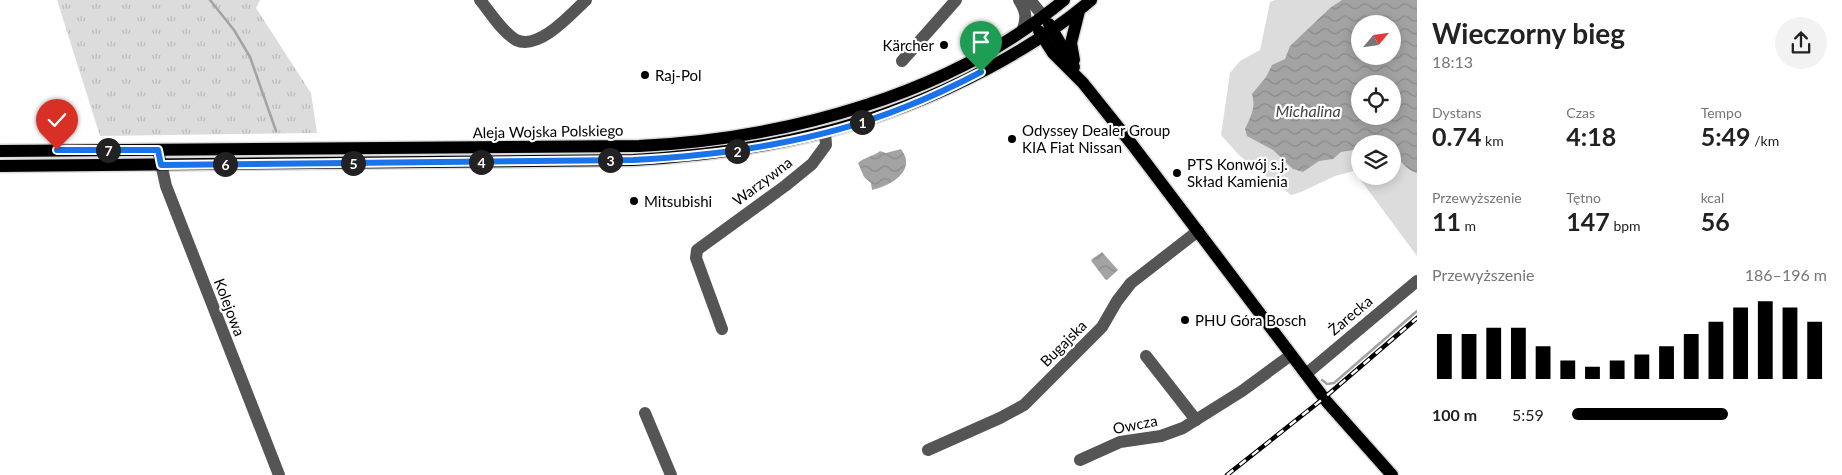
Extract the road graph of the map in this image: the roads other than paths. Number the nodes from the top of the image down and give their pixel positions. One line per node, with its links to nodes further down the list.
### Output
1 (480, 0): 2 (street)
2 (586, 0)
3 (956, 0): 11 (street)
4 (1019, 0): 9 (street)
5 (1030, 0): 9 (street)
6 (1064, 0): 9 (main road, Aleja Wojska Polskiego)
7 (1091, 0): 8 (main road, Aleja Wojska Polskiego)
8 (1079, 11): 10 (main road, Aleja Wojska Polskiego); 12 (main road)
9 (1033, 23): 10 (main road); 14 (main road, Aleja Wojska Polskiego)
10 (1048, 34): 12 (main road); 13 (main road, Aleja Wojska Polskiego)
11 (902, 61)
12 (1083, 83): 18 (main road)
13 (826, 132): 16 (main road, Aleja Wojska Polskiego); 20 (street, Warzywna)
14 (158, 150): 15 (main road, Aleja Wojska Polskiego); 16 (street, Kolejowa)
15 (0, 151)
16 (161, 165): 17 (main road, Aleja Wojska Polskiego); 28 (street, Kolejowa)
17 (0, 166)
18 (1198, 231): 21 (main road); 26 (street, Bugajska)
19 (1417, 281): 23 (street, Żarecka)
20 (722, 329)
21 (1292, 355): 23 (main road); 25 (street, Owcza)
22 (1146, 356): 25 (street)
23 (1306, 374): 30 (main road)
24 (645, 413): 29 (street)
25 (1196, 420): 27 (street, Owcza)
26 (928, 450)
27 (1080, 460)
28 (279, 475)
29 (671, 475)
30 (1392, 475)

